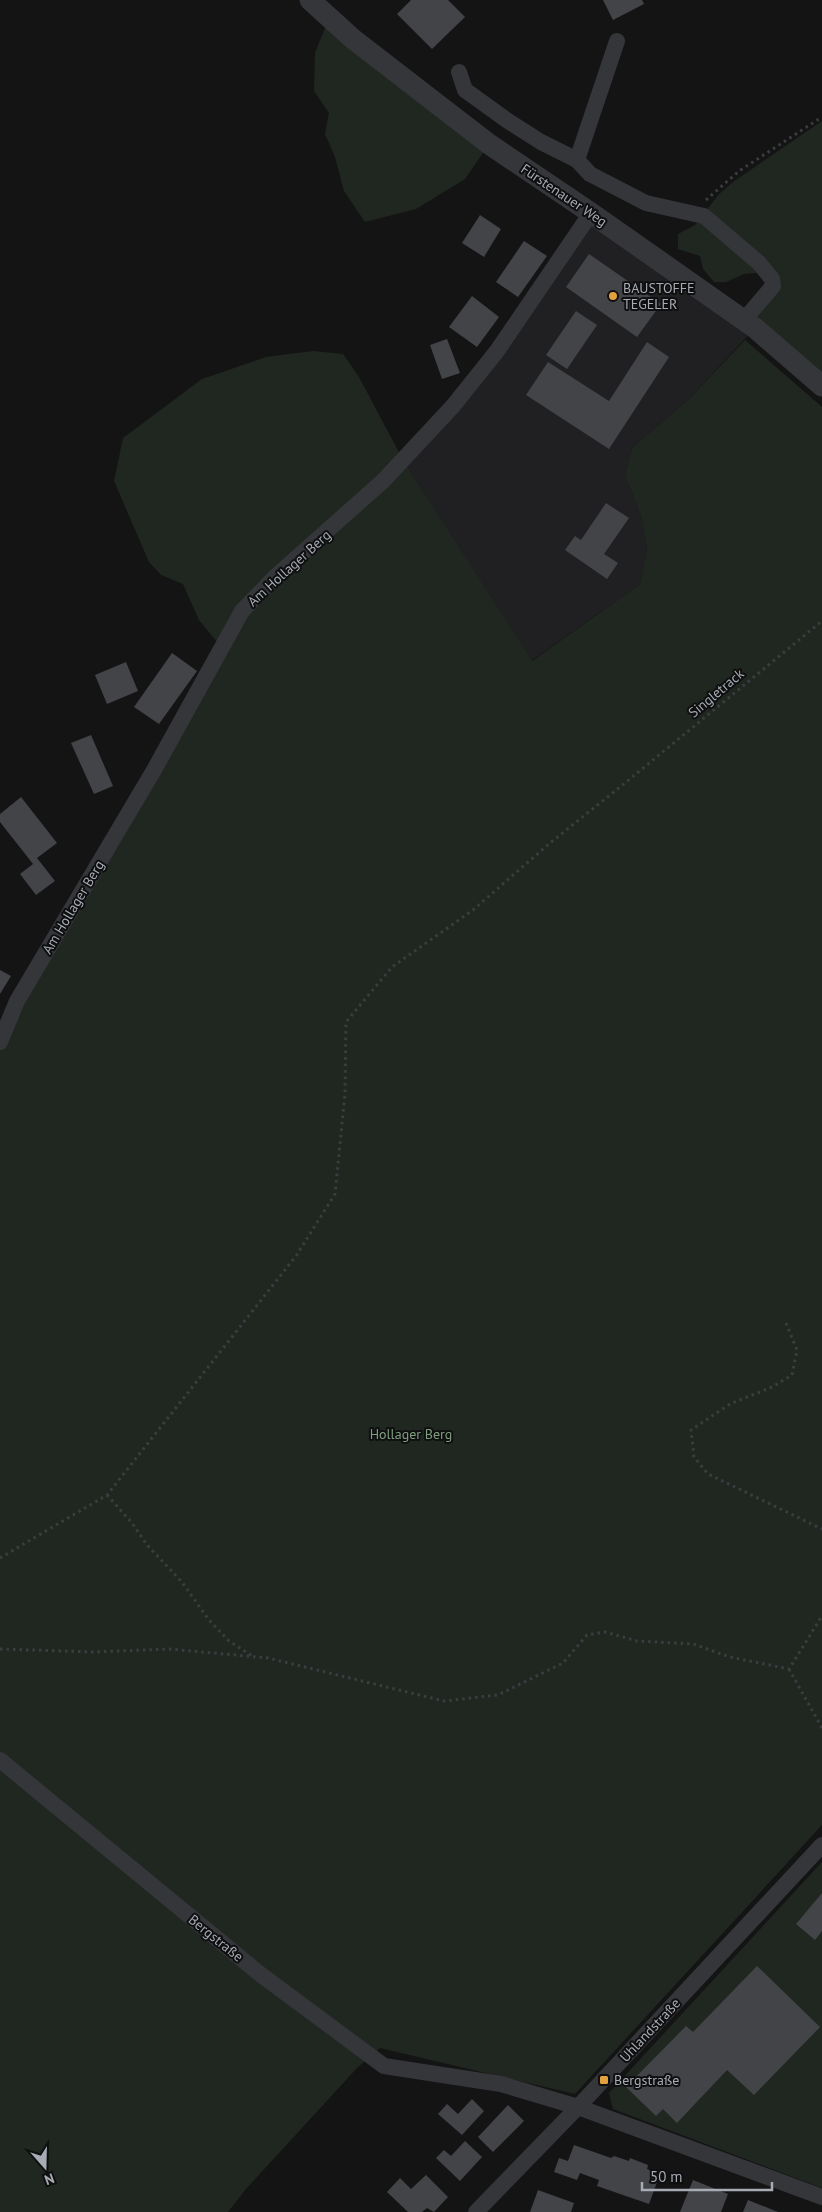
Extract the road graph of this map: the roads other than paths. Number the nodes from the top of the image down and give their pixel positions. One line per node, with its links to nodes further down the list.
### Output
1 (310, 0): 5 (street, Fürstenauer Weg)
2 (617, 41): 4 (street)
3 (459, 72): 4 (street)
4 (578, 160): 6 (street)
5 (591, 213): 6 (street, Fürstenauer Weg); 8 (street, Am Hollager Berg)
6 (744, 320): 7 (street, Fürstenauer Weg)
7 (822, 386)
8 (0, 1042)
9 (0, 1760): 11 (street, Bergstraße)
10 (822, 1845): 11 (street, Uhlandstraße)
11 (578, 2107): 12 (street, Bergstraße); 13 (street, Uhlandstraße)
12 (822, 2197)
13 (476, 2212)

